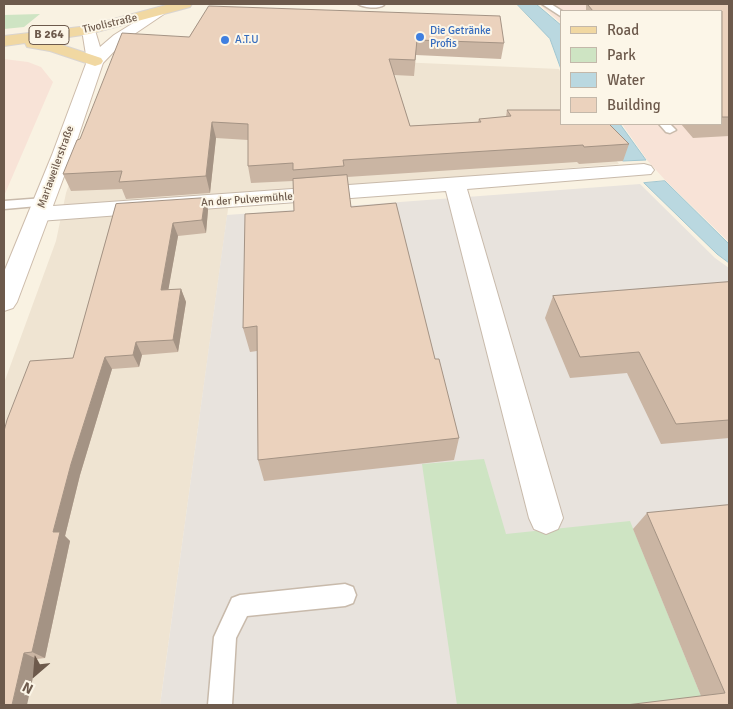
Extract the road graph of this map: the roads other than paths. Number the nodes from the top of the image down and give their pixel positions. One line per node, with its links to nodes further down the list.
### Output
1 (185, 4): 5 (main road, Tivolistraße / B 264)
2 (362, 4): 4 (lane)
3 (546, 4): 6 (lane)
4 (380, 5)
5 (159, 11): 7 (main road, Tivolistraße / B 264); 9 (street)
6 (560, 13)
7 (89, 30): 8 (main road, Tivolistraße / B 264); 9 (street)
8 (6, 41): 9 (main road)
9 (95, 61): 13 (street, Mariaweilerstraße)
10 (644, 170): 11 (street, An der Pulvermühle)
11 (455, 185): 13 (street, An der Pulvermühle); 15 (street)
12 (4, 205): 13 (lane)
13 (41, 208): 14 (street, Mariaweilerstraße)
14 (4, 302)
15 (546, 518)
16 (345, 595): 17 (lane)
17 (220, 705)

